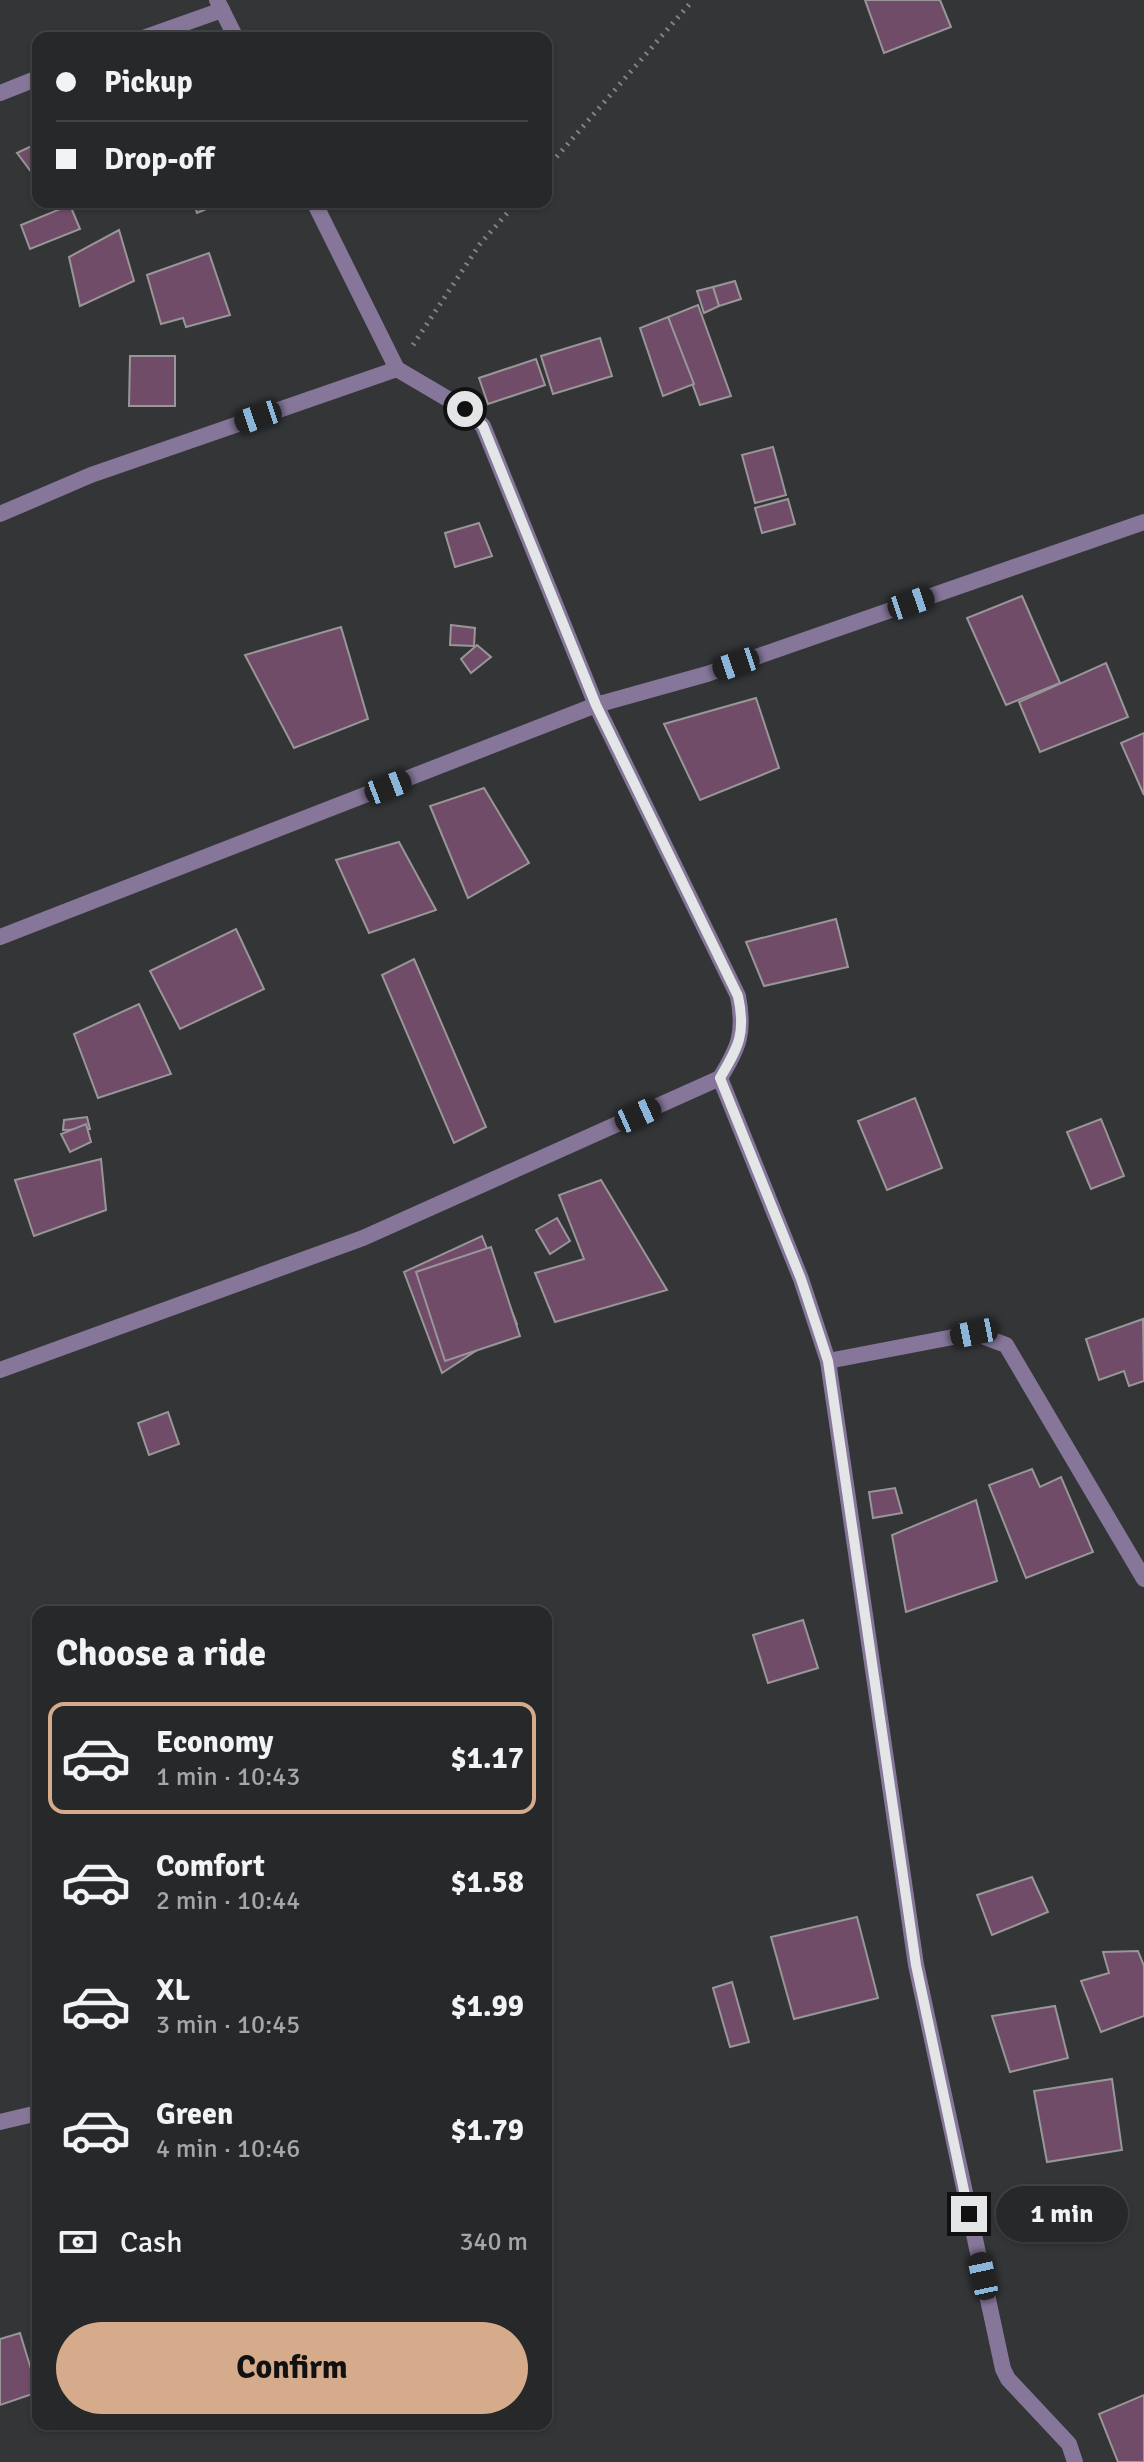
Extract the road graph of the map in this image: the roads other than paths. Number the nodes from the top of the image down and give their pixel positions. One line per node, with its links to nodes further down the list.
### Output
1 (220, 5): 2 (street); 3 (street)
2 (157, 32)
3 (233, 32)
4 (32, 80): 5 (street)
5 (0, 93)
6 (317, 208): 7 (street)
7 (397, 369): 8 (street); 10 (street)
8 (0, 514)
9 (1144, 522): 10 (street)
10 (596, 705): 11 (street); 12 (street)
11 (0, 937)
12 (720, 1078): 13 (street); 14 (street)
13 (828, 1361): 15 (street); 18 (street)
14 (0, 1370)
15 (1144, 1579)
16 (32, 2114): 17 (street)
17 (0, 2122)
18 (1075, 2462)

